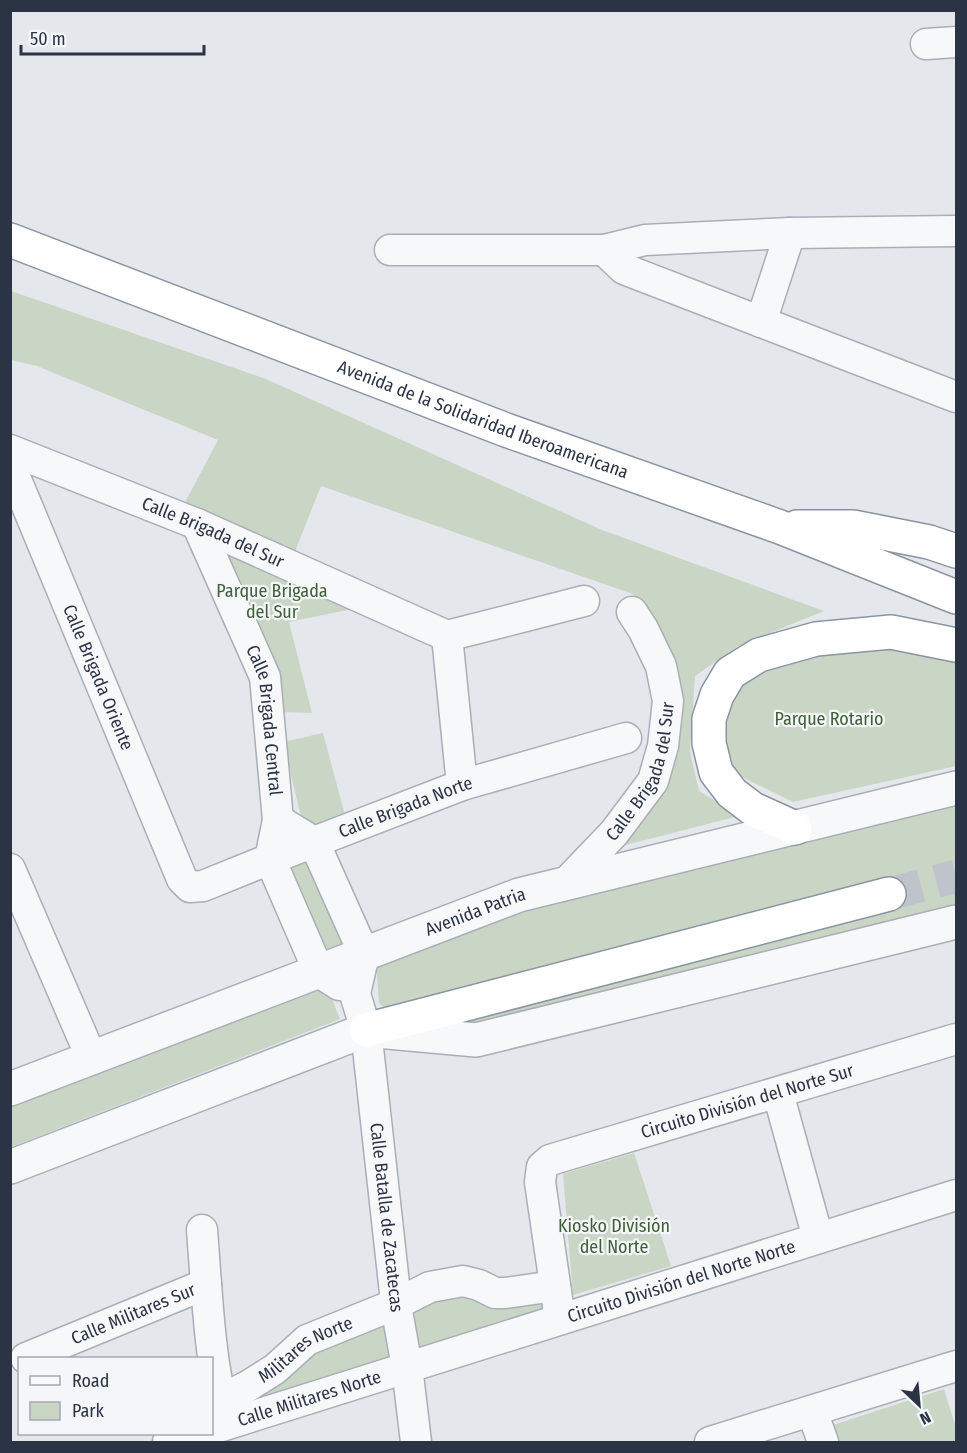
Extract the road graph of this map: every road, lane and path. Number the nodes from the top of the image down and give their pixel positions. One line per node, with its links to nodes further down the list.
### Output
1 (957, 42): 2 (street)
2 (926, 44)
3 (957, 231): 4 (street)
4 (790, 233): 7 (street); 8 (street)
5 (10, 240): 13 (highway, Avenida de la Solidaridad Iberoamericana)
6 (390, 250): 7 (street)
7 (604, 250): 8 (street)
8 (761, 322): 9 (street)
9 (957, 397)
10 (10, 450): 12 (street, Calle Brigada del Sur)
11 (10, 465): 29 (street, Calle Brigada Oriente)
12 (197, 524): 18 (street, Calle Brigada del Sur); 23 (street, Calle Brigada Central)
13 (780, 527): 14 (highway); 15 (highway, Avenida de la Solidaridad Iberoamericana)
14 (957, 551)
15 (957, 597)
16 (584, 601): 18 (street)
17 (632, 612): 28 (street, Calle Brigada del Sur)
18 (447, 636): 21 (street)
19 (957, 645): 24 (highway)
20 (626, 738): 21 (street, Calle Brigada Norte)
21 (462, 785): 25 (street, Calle Brigada Norte)
22 (957, 788): 24 (street, Avenida Patria)
23 (278, 820): 25 (street, Calle Brigada Central); 26 (street, Calle Brigada Central)
24 (795, 828): 28 (street, Avenida Patria)
25 (314, 842): 26 (street, Calle Brigada Norte); 32 (street)
26 (270, 858): 29 (street, Calle Brigada Norte); 33 (street)
27 (10, 869): 37 (street)
28 (565, 884): 32 (street, Avenida Patria)
29 (190, 887)
30 (889, 894): 35 (highway)
31 (957, 922): 35 (street)
32 (364, 954): 33 (street, Avenida Patria); 34 (street, Calle Batalla de Zacatecas)
33 (319, 972): 34 (street); 37 (street, Avenida Patria)
34 (355, 994): 35 (street, Calle Batalla de Zacatecas)
35 (366, 1030): 40 (street); 46 (street, Calle Batalla de Zacatecas)
36 (957, 1039): 39 (street, Circuito División del Norte Sur)
37 (92, 1059): 38 (street, Avenida Patria)
38 (10, 1089)
39 (778, 1093): 43 (street); 45 (street, Circuito División del Norte Sur)
40 (10, 1167)
41 (957, 1195): 43 (street, Circuito División del Norte Norte)
42 (202, 1230): 44 (street)
43 (818, 1238): 47 (street, Circuito División del Norte Norte)
44 (206, 1284): 48 (street, Calle Militares Sur); 52 (street)
45 (555, 1286): 46 (street, Militares Norte); 47 (street)
46 (396, 1304): 50 (street, Calle Batalla de Zacatecas); 52 (street, Militares Norte)
47 (560, 1319): 50 (street, Circuito División del Norte Norte)
48 (31, 1357)
49 (957, 1366): 51 (street)
50 (407, 1367): 52 (street, Calle Militares Norte); 55 (street, Calle Batalla de Zacatecas)
51 (812, 1411): 56 (street); 57 (street)
52 (219, 1418)
53 (194, 1435): 54 (street)
54 (168, 1443)
55 (416, 1443)
56 (710, 1443)
57 (823, 1443)

